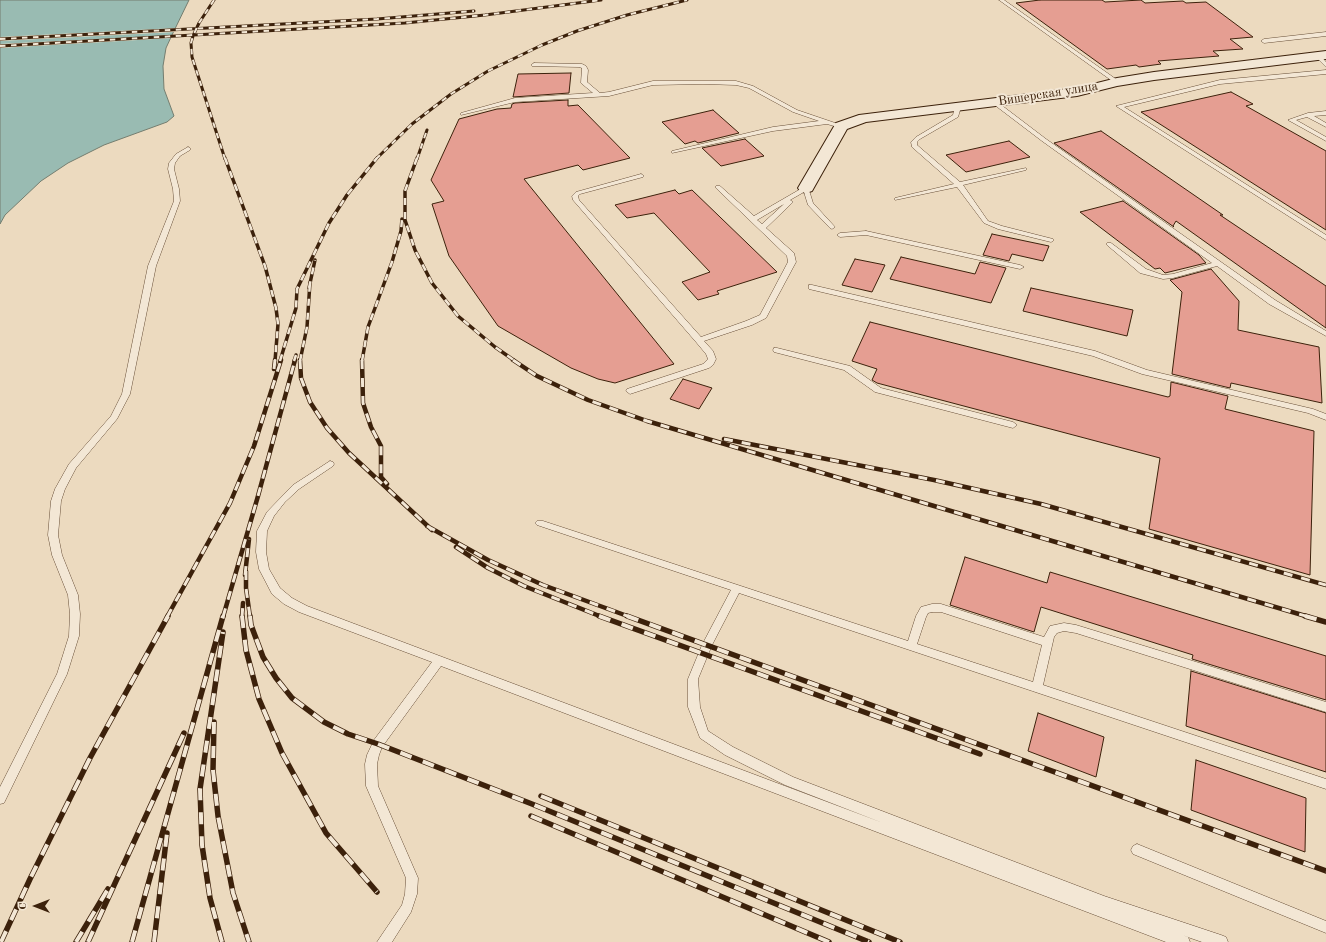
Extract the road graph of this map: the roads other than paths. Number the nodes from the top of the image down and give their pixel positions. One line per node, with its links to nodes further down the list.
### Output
1 (1001, 0): 7 (lane)
2 (1326, 34): 3 (lane)
3 (1264, 41)
4 (1323, 59): 7 (street, Вишерская улица)
5 (534, 65): 8 (lane)
6 (1326, 72): 30 (lane)
7 (1117, 82): 9 (street, Вишерская улица)
8 (599, 95): 12 (lane); 14 (lane)
9 (994, 102): 10 (street, Вишерская улица); 33 (lane)
10 (958, 107): 16 (street, Вишерская улица); 22 (lane)
11 (1326, 113): 13 (lane)
12 (463, 114)
13 (1308, 115): 15 (lane); 17 (lane)
14 (827, 122): 16 (lane); 19 (lane)
15 (1326, 125)
16 (841, 126): 24 (street)
17 (1326, 139)
18 (188, 149): 51 (lane)
19 (674, 152)
20 (1024, 169): 22 (lane)
21 (641, 176): 37 (lane)
22 (959, 184): 25 (lane); 31 (lane)
23 (718, 187): 26 (lane)
24 (806, 188): 26 (lane); 27 (lane); 28 (lane)
25 (897, 199)
26 (754, 220): 28 (lane)
27 (832, 227)
28 (762, 228): 37 (lane)
29 (840, 235): 34 (lane)
30 (1326, 238)
31 (1051, 240)
32 (1109, 244): 33 (lane)
33 (1219, 264): 36 (lane)
34 (1020, 267)
35 (812, 287): 40 (lane)
36 (1326, 334)
37 (699, 340): 39 (lane)
38 (777, 350): 41 (lane)
39 (630, 391)
40 (1326, 416)
41 (1013, 425)
42 (330, 464): 47 (lane)
43 (540, 523): 44 (lane)
44 (737, 588): 46 (lane); 56 (lane)
45 (1047, 642): 46 (lane); 48 (lane); 49 (lane)
46 (912, 646): 48 (lane)
47 (439, 661): 54 (lane); 55 (lane)
48 (1037, 688): 50 (lane)
49 (1326, 707)
50 (1326, 784)
51 (0, 799)
52 (1137, 850): 53 (lane)
53 (1326, 927)
54 (384, 942)
55 (1184, 942)
56 (1221, 942)

